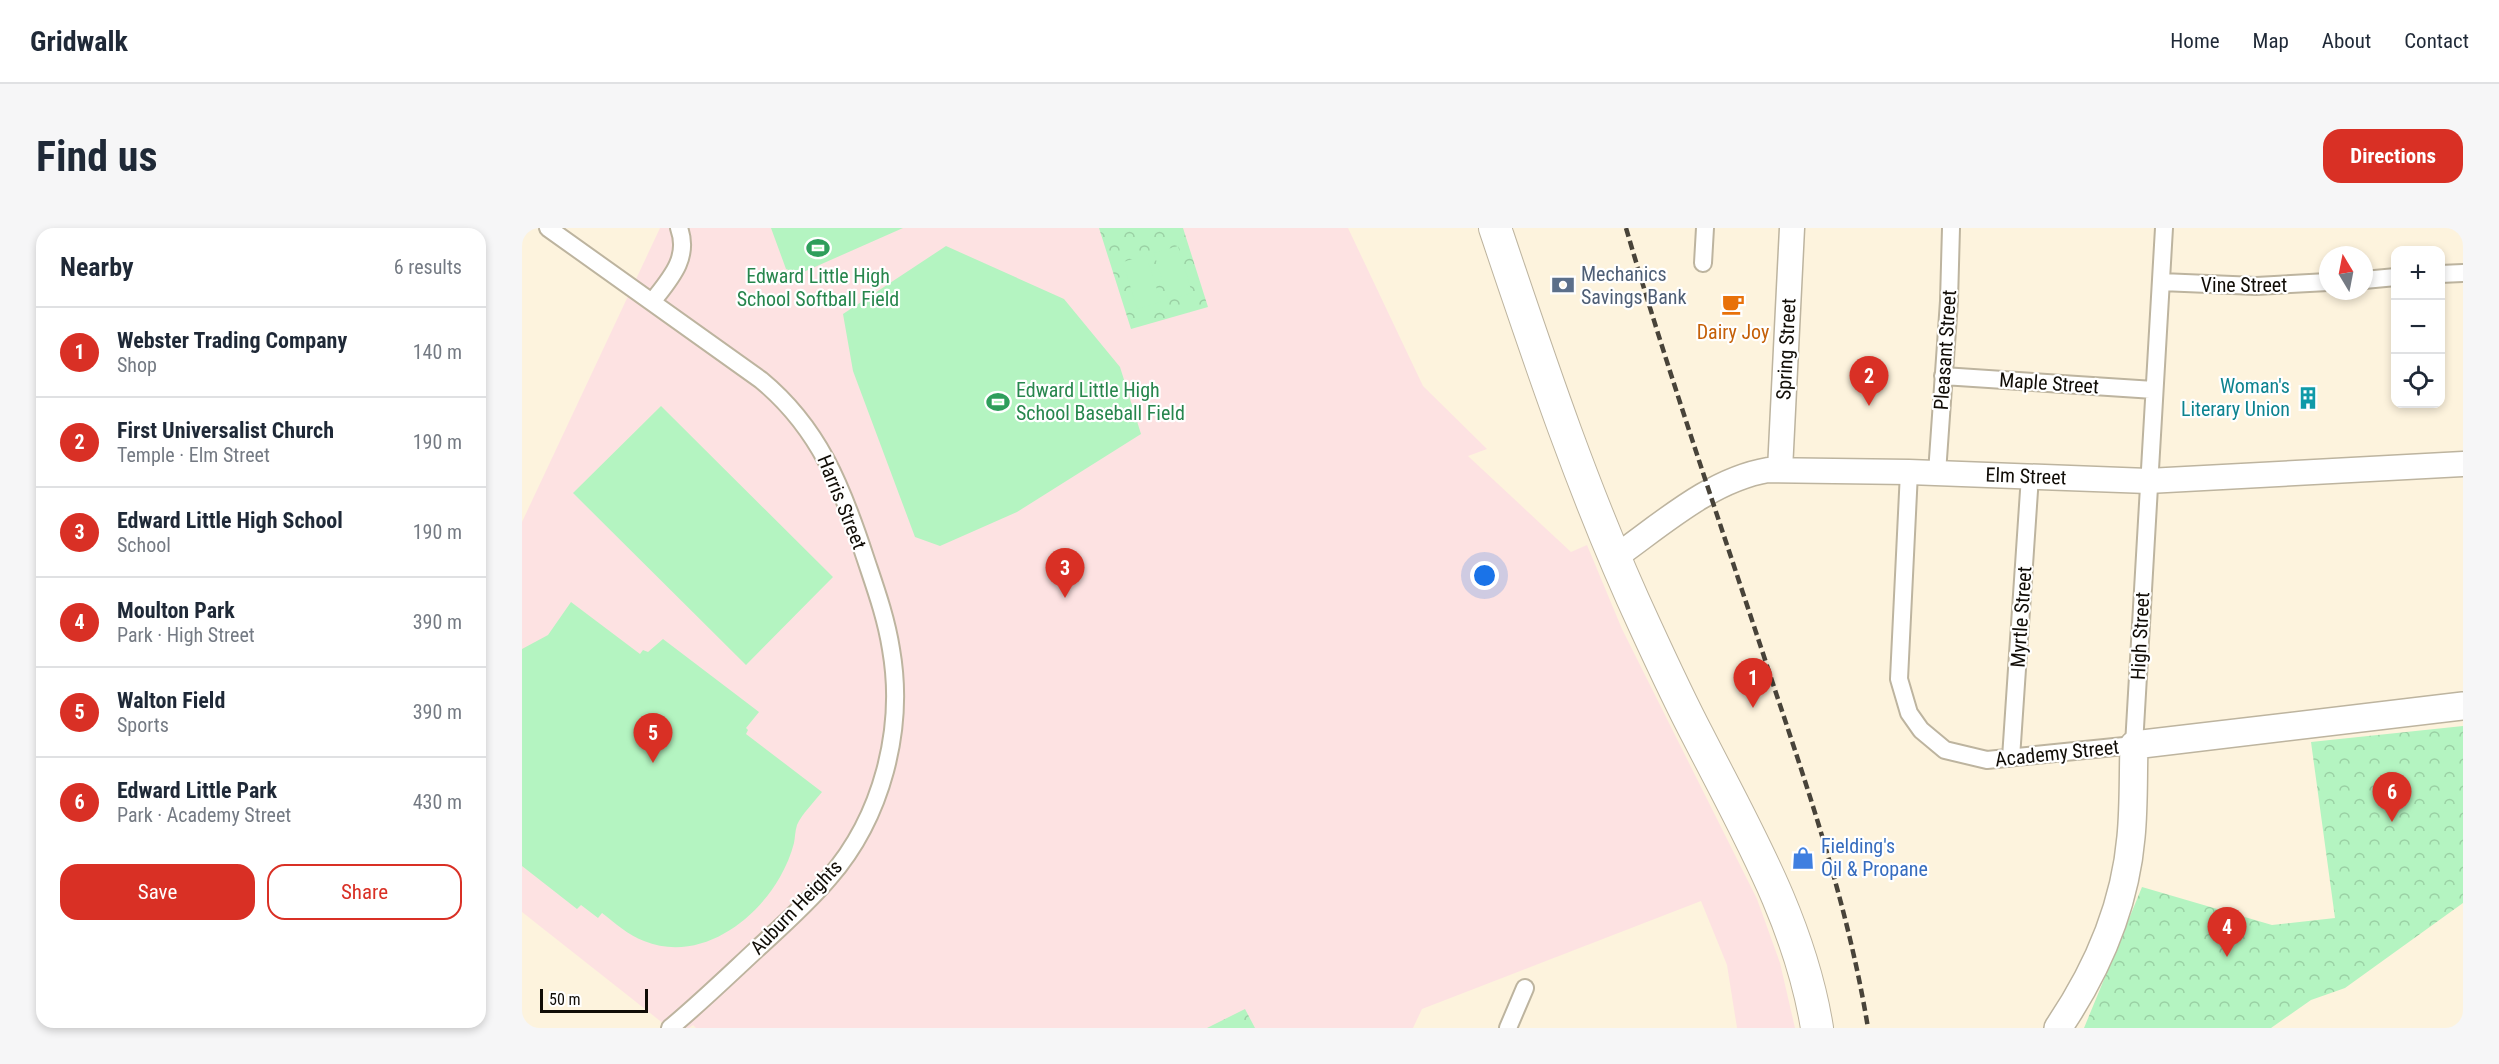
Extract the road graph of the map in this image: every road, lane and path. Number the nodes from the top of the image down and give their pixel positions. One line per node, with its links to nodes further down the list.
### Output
1 (548, 228): 15 (street, Harris Street)
2 (679, 228): 15 (street)
3 (1495, 228): 24 (highway)
4 (1705, 228): 8 (street)
5 (1792, 228): 19 (main road, Spring Street)
6 (1951, 228): 16 (street, Pleasant Street)
7 (2164, 228): 13 (street, High Street)
8 (1703, 263)
9 (2463, 273): 10 (street)
10 (2445, 274)
11 (2391, 277): 12 (street)
12 (2373, 279)
13 (2161, 282): 14 (street, Vine Street); 17 (street, High Street)
14 (2319, 282)
15 (652, 302): 28 (street, Harris Street)
16 (1943, 376): 17 (street, Maple Street); 21 (street, Pleasant Street)
17 (2154, 390): 23 (street, High Street)
18 (2463, 464): 23 (main road, Elm Street)
19 (1780, 470): 20 (main road, Elm Street); 24 (main road, Elm Street)
20 (1909, 472): 21 (main road, Elm Street); 27 (street, Academy Street)
21 (1937, 473): 22 (main road, Elm Street)
22 (2030, 476): 23 (main road, Elm Street); 27 (street, Myrtle Street)
23 (2148, 481): 26 (street, High Street)
24 (1614, 558): 32 (highway)
25 (2463, 706): 26 (main road, Academy Street)
26 (2134, 745): 27 (street, Academy Street); 33 (main road, High Street)
27 (2011, 758)
28 (888, 760): 30 (street, Auburn Heights)
29 (1525, 988): 31 (street)
30 (670, 1028)
31 (1508, 1028)
32 (1817, 1028)
33 (2058, 1028)

